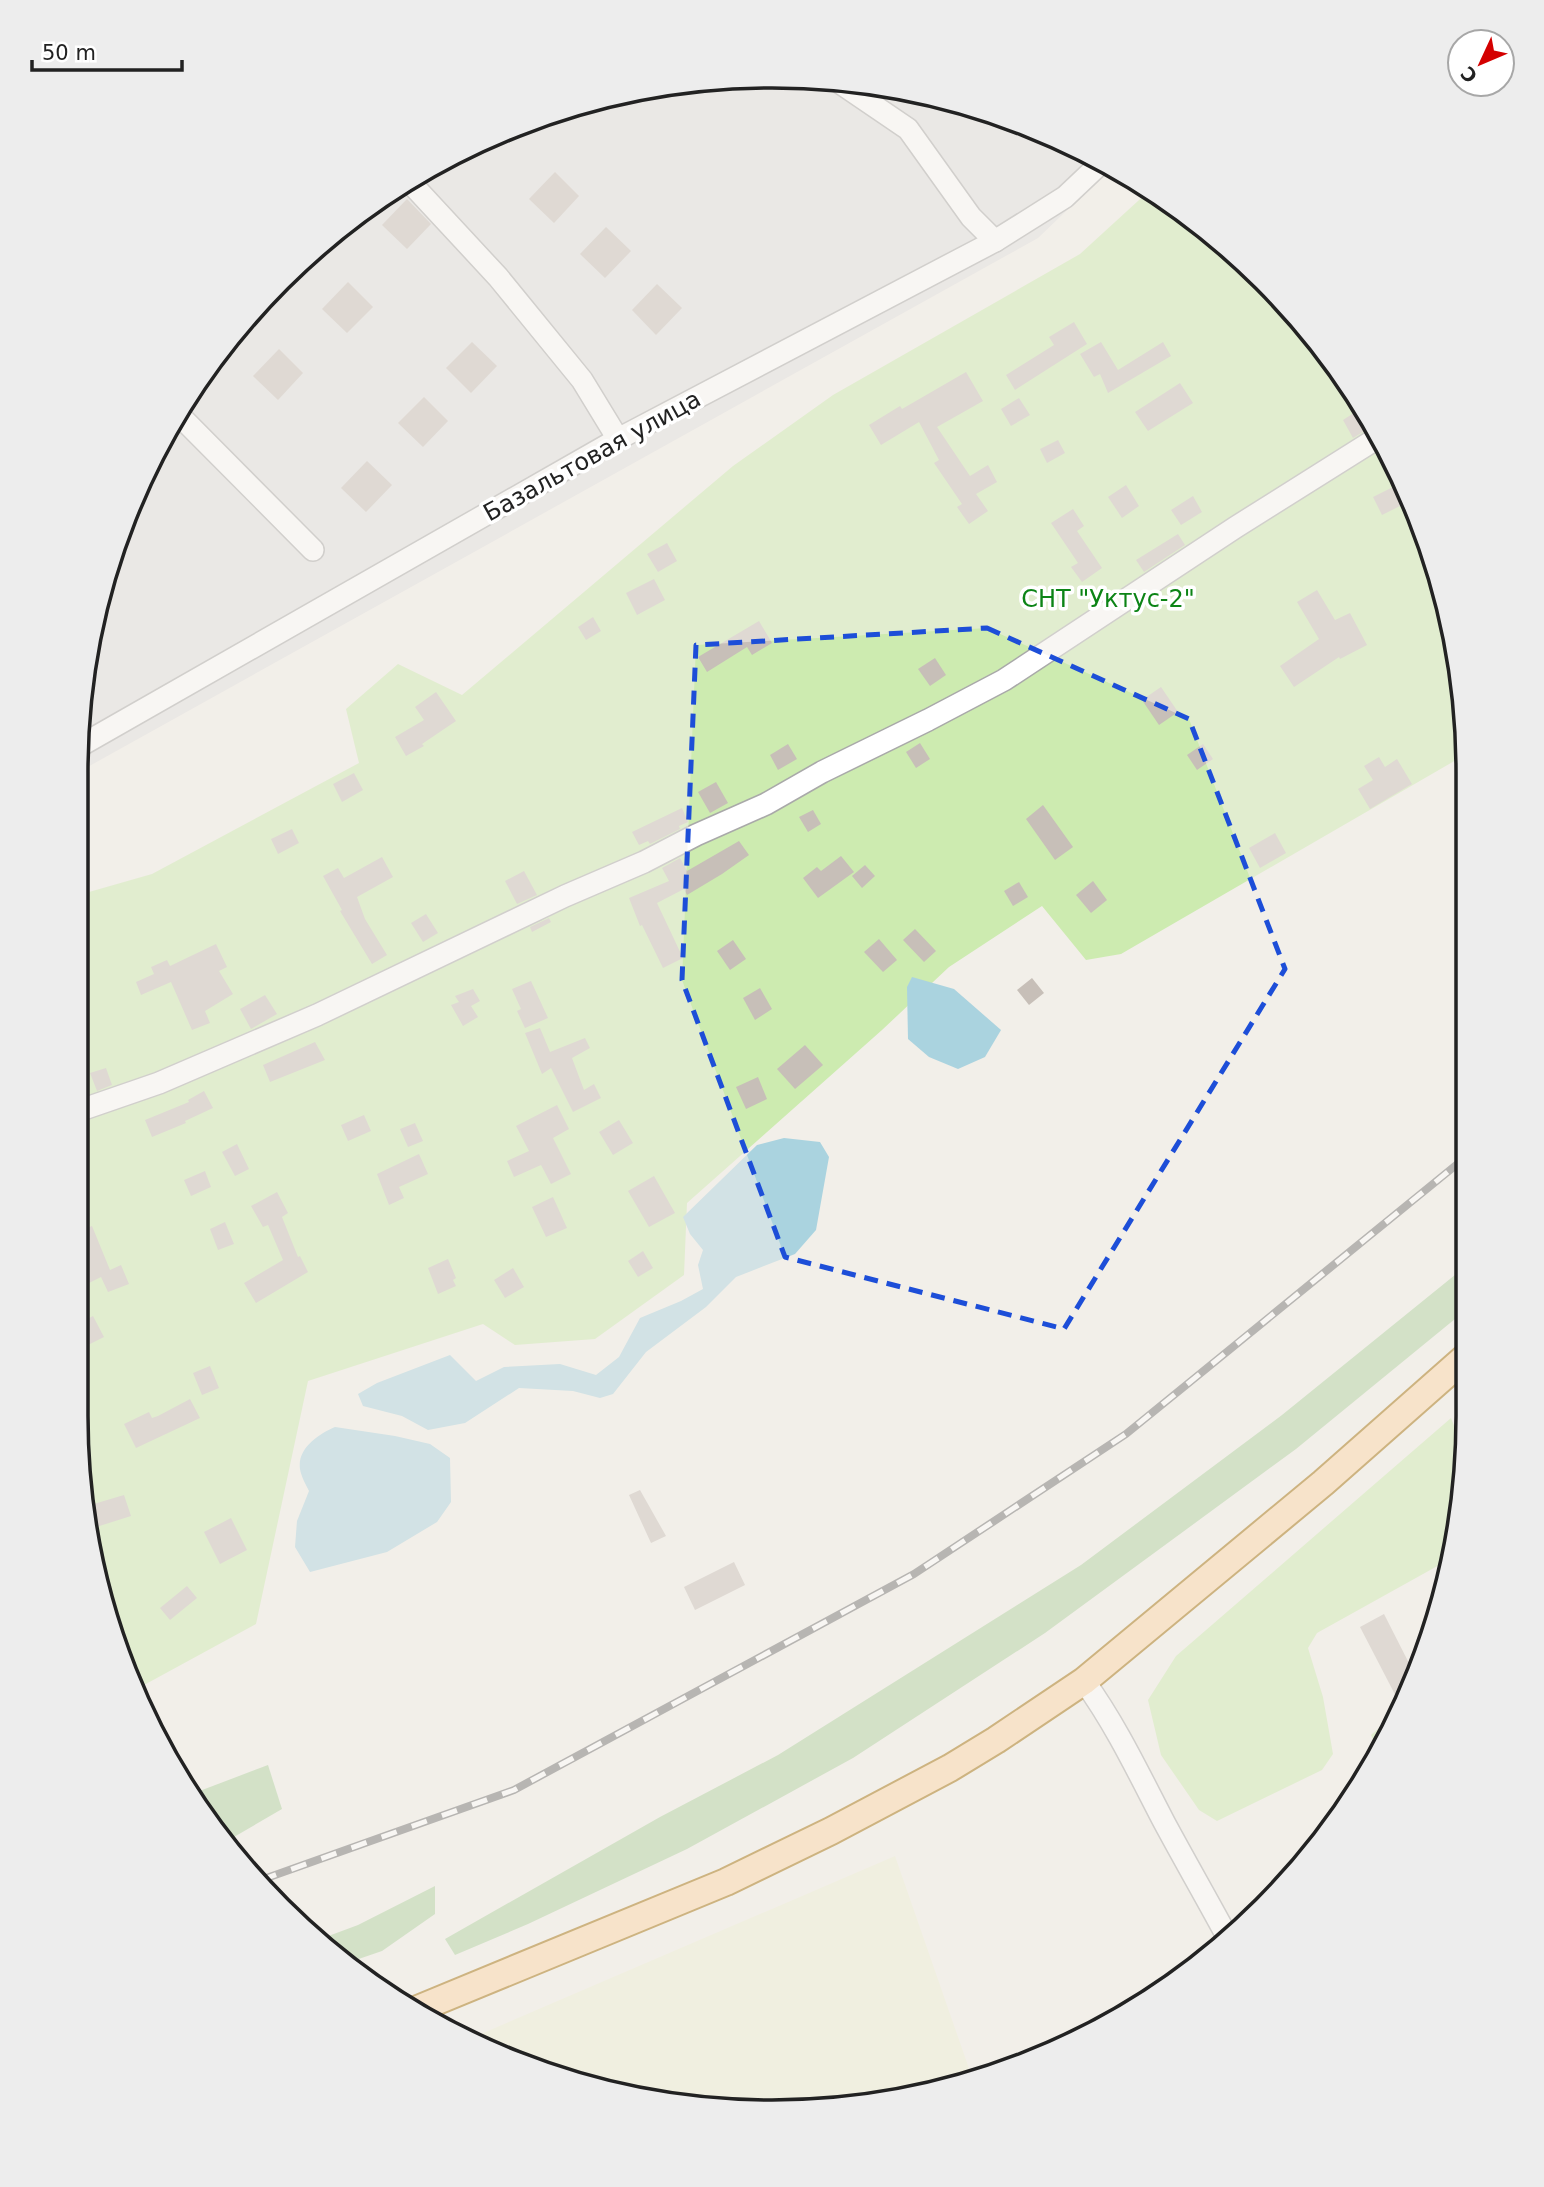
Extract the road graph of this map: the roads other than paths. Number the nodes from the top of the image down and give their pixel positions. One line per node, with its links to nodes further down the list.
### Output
1 (854, 92): 4 (street)
2 (1095, 169): 4 (street, Базальтовая улица)
3 (416, 188): 6 (street)
4 (995, 242): 6 (street, Базальтовая улица)
5 (185, 421): 8 (street)
6 (618, 439): 9 (street, Базальтовая улица)
7 (1371, 442): 10 (street)
8 (313, 550)
9 (89, 741)
10 (88, 1108)
11 (1456, 1366): 12 (main road)
12 (1084, 1681): 13 (street); 14 (main road)
13 (1223, 1930)
14 (426, 2006)

